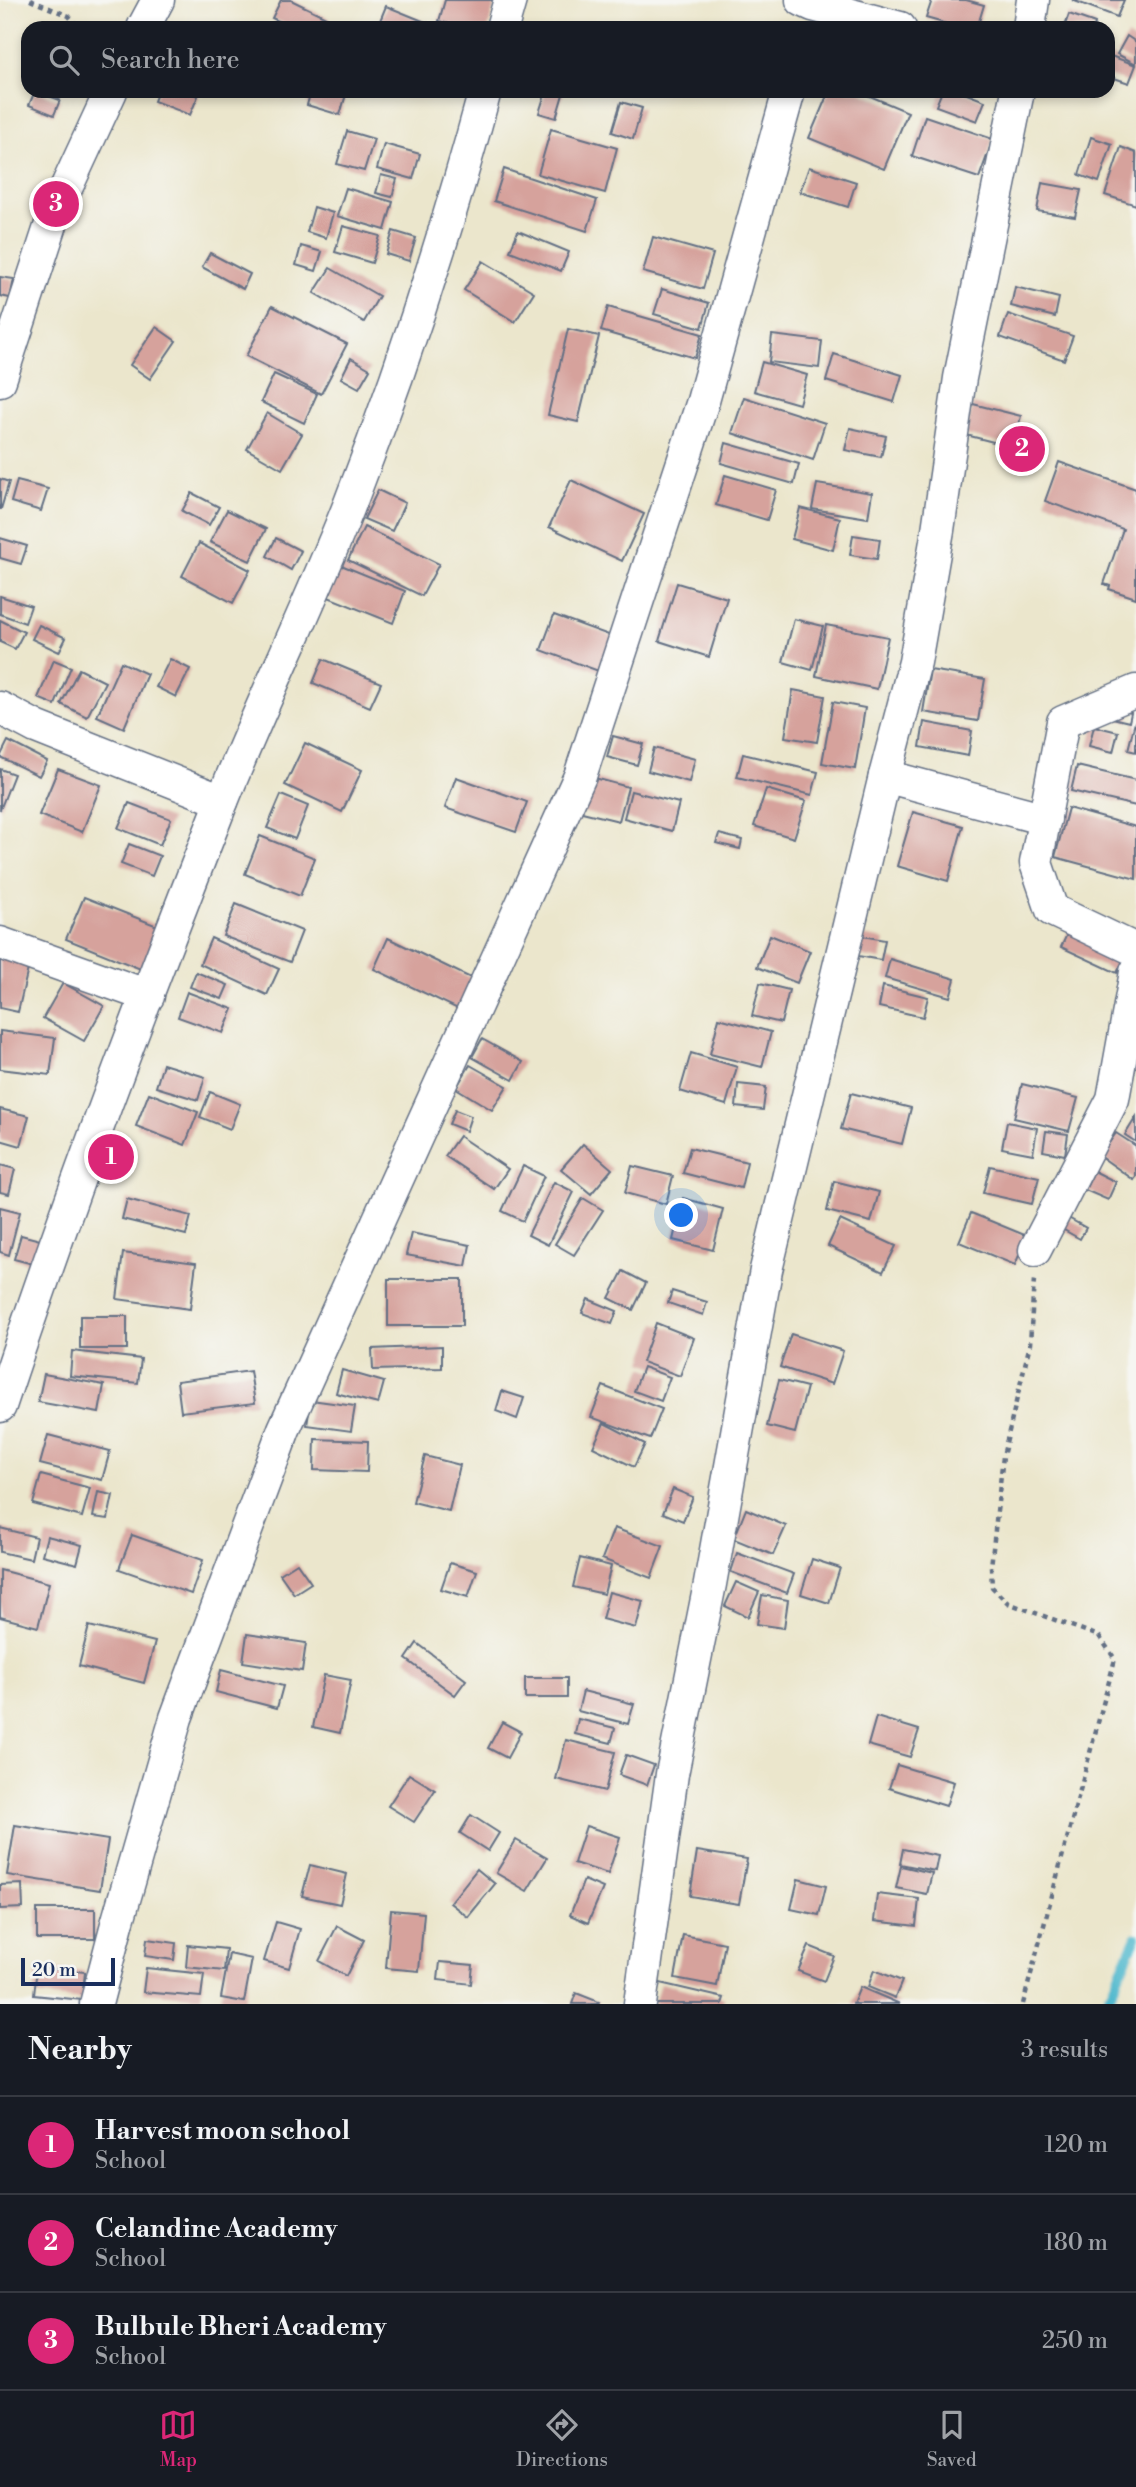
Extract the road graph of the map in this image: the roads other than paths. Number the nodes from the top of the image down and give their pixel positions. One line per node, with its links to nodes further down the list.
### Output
1 (158, 0): 5 (street)
2 (510, 0): 6 (street)
3 (1033, 0): 8 (street)
4 (818, 9): 7 (street)
5 (148, 21)
6 (504, 21)
7 (870, 21)
8 (1030, 21)
9 (108, 98): 13 (street)
10 (483, 98): 17 (street)
11 (787, 98): 25 (street)
12 (1017, 98): 16 (street)
13 (0, 380)
14 (1136, 691): 18 (street)
15 (0, 708): 17 (street)
16 (885, 776): 18 (street); 26 (street)
17 (222, 801): 22 (street)
18 (1045, 819): 20 (street)
19 (0, 943): 22 (street)
20 (1136, 950)
21 (1136, 972): 23 (street)
22 (148, 996): 24 (street)
23 (1035, 1251)
24 (0, 1406)
25 (96, 2004)
26 (640, 2004)

